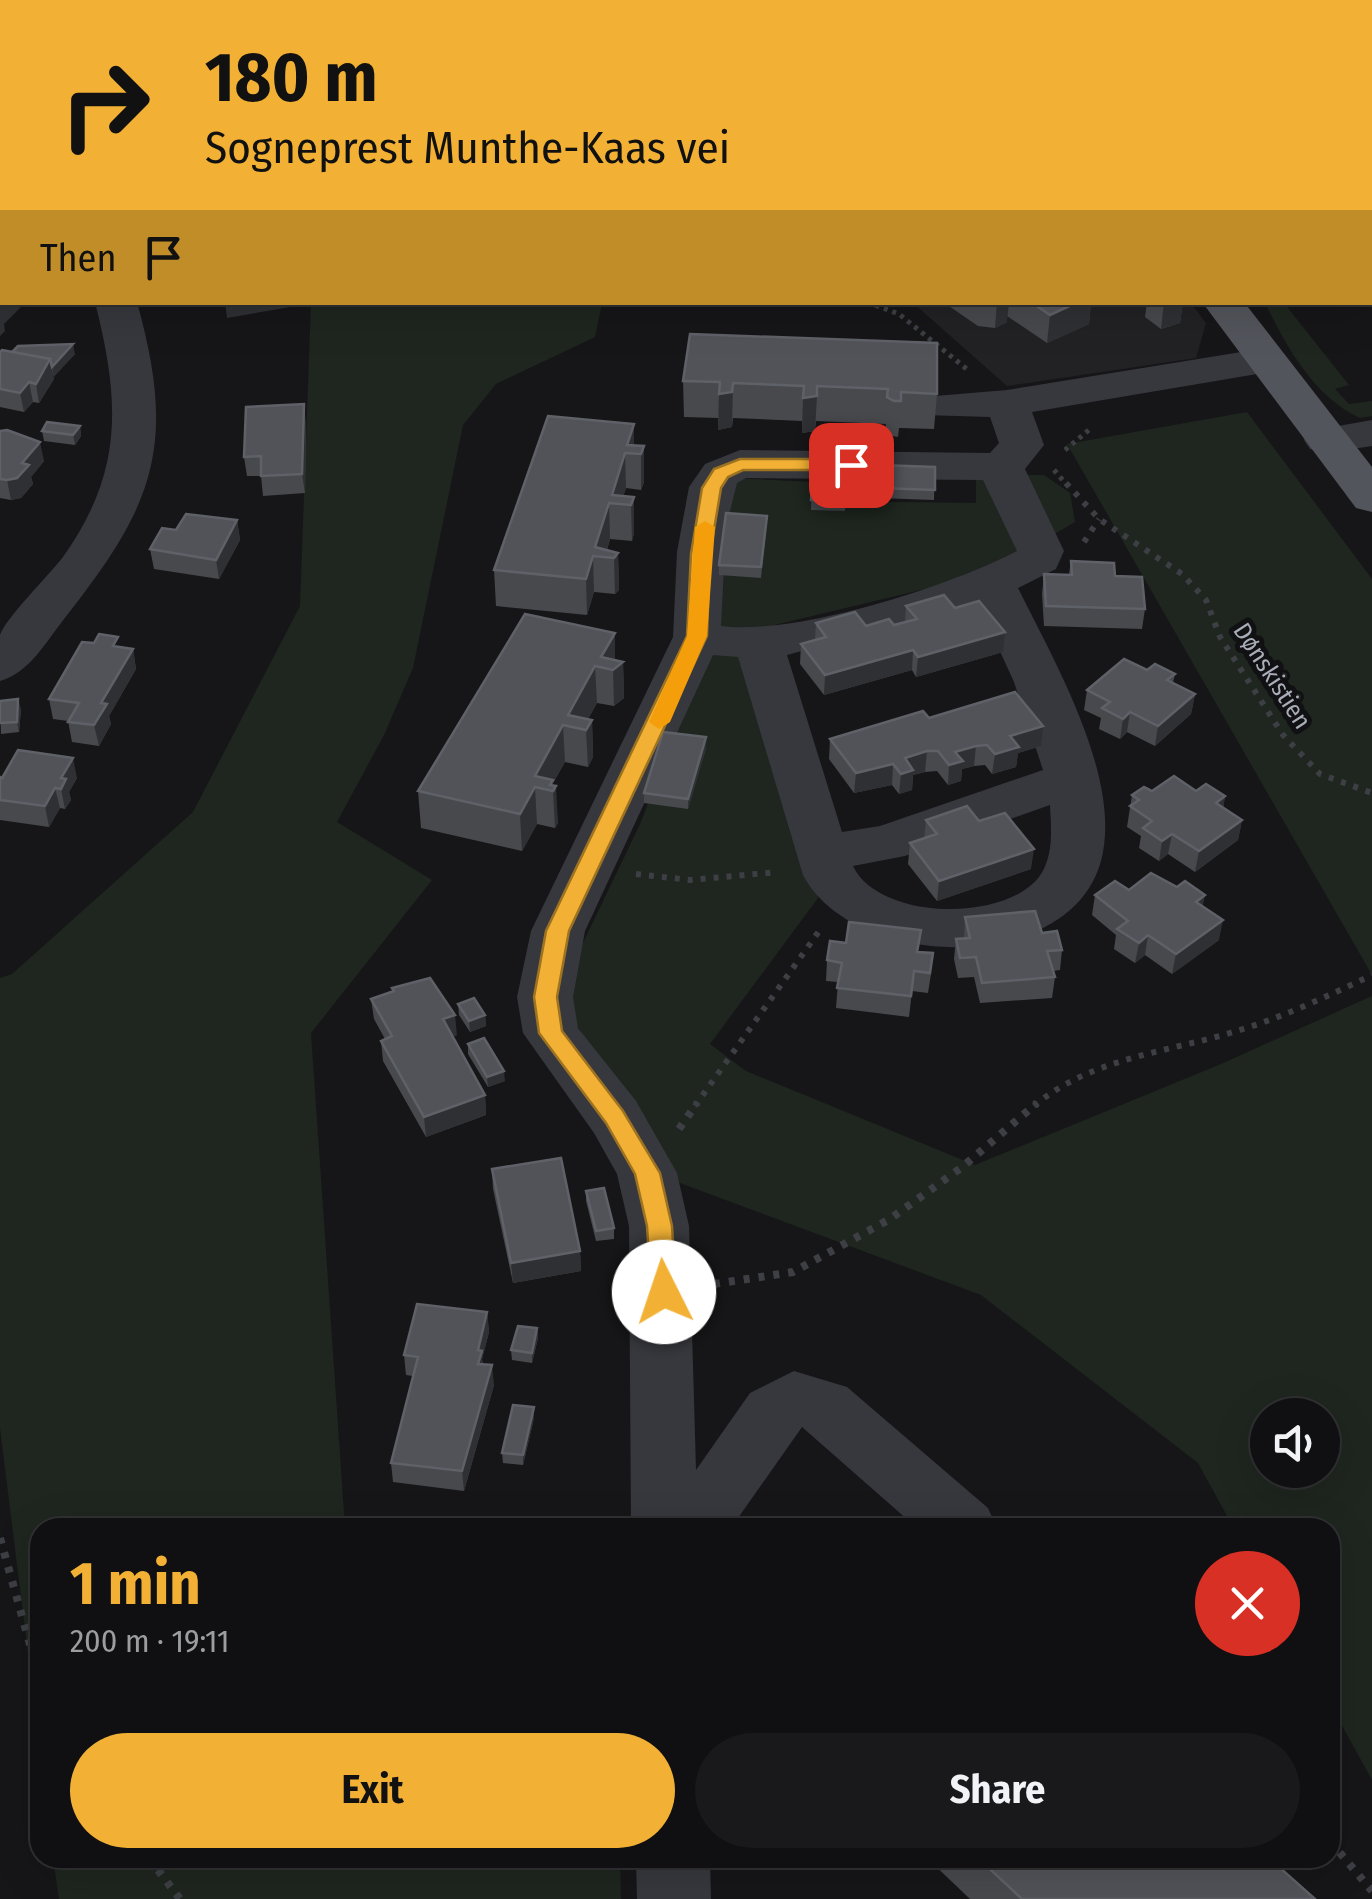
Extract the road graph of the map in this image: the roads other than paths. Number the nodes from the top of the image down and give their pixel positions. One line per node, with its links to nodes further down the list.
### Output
1 (117, 305): 12 (street)
2 (1224, 305): 3 (main road)
3 (1266, 361): 6 (street); 7 (main road)
4 (938, 406): 6 (street)
5 (1372, 433): 7 (street)
6 (1010, 438): 9 (street); 10 (street)
7 (1326, 440): 8 (main road)
8 (1372, 498)
9 (992, 583): 11 (street); 13 (street)
10 (697, 636): 11 (street); 15 (street)
11 (759, 644): 14 (street)
12 (0, 665)
13 (1074, 778): 14 (street); 14 (street)
14 (833, 873)
15 (664, 1518)
16 (699, 1518): 17 (street)
17 (953, 1518)
18 (673, 1868): 19 (street)
19 (674, 1899)

